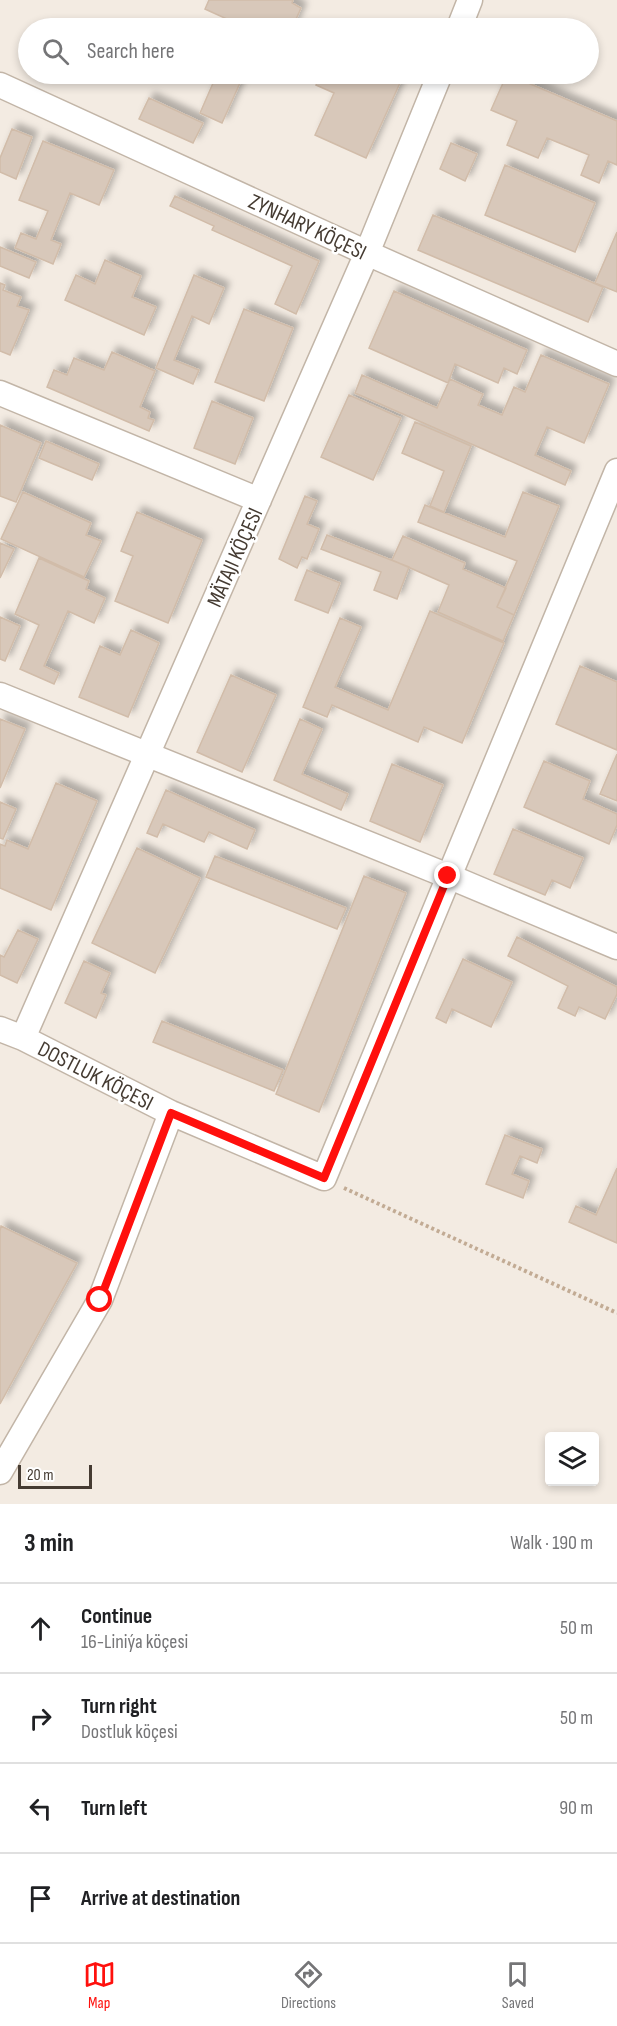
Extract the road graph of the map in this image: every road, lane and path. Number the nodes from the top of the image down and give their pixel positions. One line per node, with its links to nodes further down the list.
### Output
1 (470, 0): 2 (street)
2 (463, 18)
3 (436, 84): 5 (street, MÄTAJI KÖÇESI)
4 (0, 85): 5 (street, ZYNHARY KÖÇESI)
5 (367, 253): 6 (street, ZYNHARY KÖÇESI); 9 (street, MÄTAJI KÖÇESI)
6 (617, 364)
7 (0, 393): 9 (street)
8 (617, 471): 12 (street)
9 (259, 500): 11 (street, MÄTAJI KÖÇESI)
10 (0, 695): 11 (street)
11 (147, 756): 12 (street); 15 (street, MÄTAJI KÖÇESI)
12 (448, 876): 13 (street); 17 (street)
13 (617, 947)
14 (0, 1029): 15 (street, DOSTLUK KÖÇESI)
15 (23, 1038): 16 (street, DOSTLUK KÖÇESI)
16 (171, 1113): 17 (street, DOSTLUK KÖÇESI); 19 (street)
17 (324, 1178): 18 (path)
18 (617, 1313)
19 (0, 1472)

